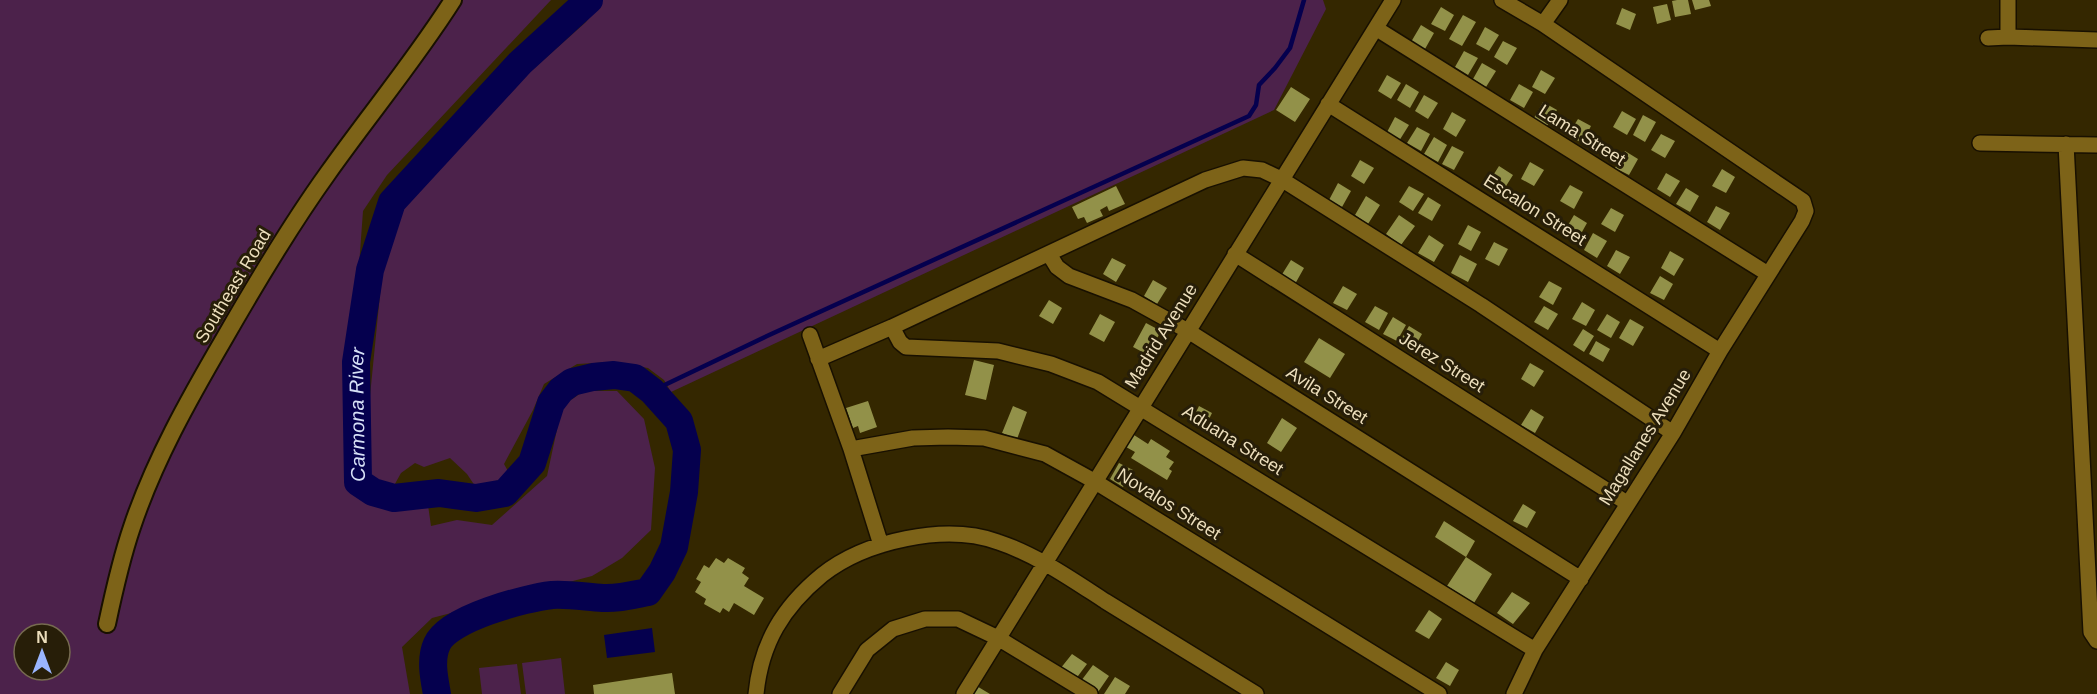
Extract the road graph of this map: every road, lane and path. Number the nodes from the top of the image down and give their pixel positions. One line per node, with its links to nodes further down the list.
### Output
1 (453, 0): 32 (street, Southeast Road)
2 (1393, 0): 7 (street, Madrid Avenue)
3 (1502, 0): 6 (street)
4 (1560, 0): 6 (street)
5 (2008, 0): 8 (street)
6 (1543, 24): 18 (street, Magallanes Avenue)
7 (1377, 28): 11 (street, Madrid Avenue); 18 (street, Lama Street)
8 (2008, 37): 9 (street); 10 (street)
9 (1988, 38)
10 (2097, 40)
11 (1328, 104): 15 (street, Madrid Avenue); 22 (street, Escalon Street)
12 (1980, 143): 13 (street)
13 (2066, 144): 14 (street); 34 (street)
14 (2097, 145)
15 (1281, 179): 16 (street); 17 (street, Madrid Avenue); 25 (street)
16 (1050, 254): 19 (street); 20 (street, Avila Street)
17 (1235, 254): 20 (street, Madrid Avenue); 28 (street, Jerez Street)
18 (1768, 274): 22 (street, Magallanes Avenue)
19 (892, 327): 23 (street); 24 (street, Aduana Street)
20 (1188, 331): 24 (street, Madrid Avenue); 31 (street, Avila Street)
21 (810, 334): 23 (street)
22 (1720, 351): 25 (street, Magallanes Avenue)
23 (818, 358): 26 (street)
24 (1141, 406): 27 (street, Madrid Avenue); 35 (street, Aduana Street)
25 (1673, 433): 28 (street, Magallanes Avenue)
26 (851, 450): 27 (street, Novalos Street); 29 (street)
27 (1094, 481): 30 (street, Madrid Avenue); 41 (street, Novalos Street)
28 (1627, 503): 31 (street, Magallanes Avenue)
29 (881, 545): 30 (street); 36 (street)
30 (1046, 563): 33 (street, Madrid Avenue); 40 (street)
31 (1581, 579): 35 (street, Magallanes Avenue)
32 (107, 624)
33 (998, 638): 37 (street); 38 (street, Madrid Avenue); 39 (street)
34 (2097, 641)
35 (1535, 650): 42 (street, Magallanes Avenue)
36 (756, 694)
37 (840, 694)
38 (964, 694)
39 (1090, 694)
40 (1256, 694)
41 (1439, 694)
42 (1514, 694)

